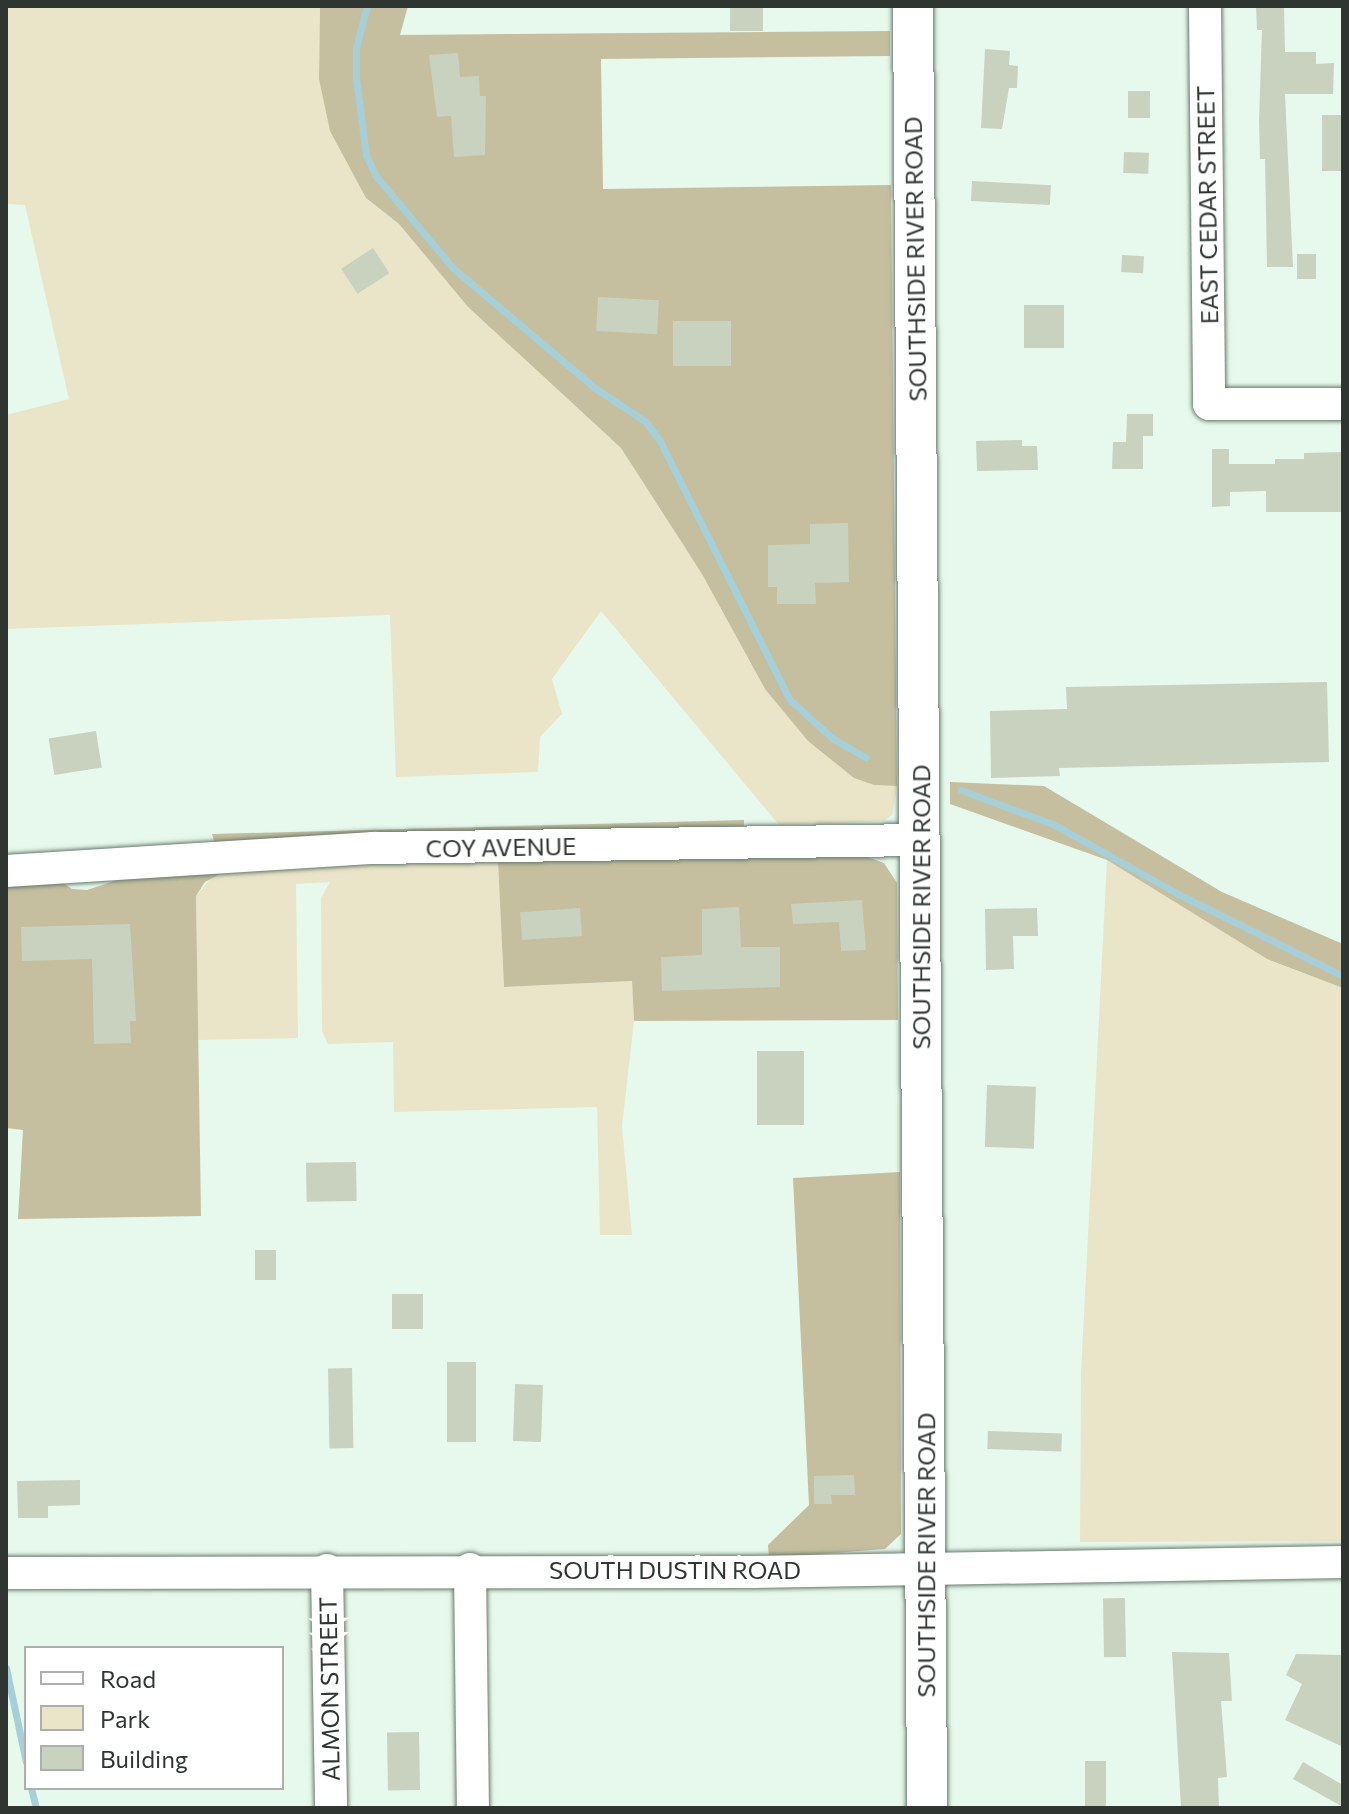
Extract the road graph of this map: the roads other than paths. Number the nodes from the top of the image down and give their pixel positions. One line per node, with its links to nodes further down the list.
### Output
1 (913, 6): 4 (main road, SOUTHSIDE RIVER ROAD)
2 (1205, 6): 3 (street, EAST CEDAR STREET)
3 (1343, 404)
4 (921, 840): 5 (street, COY AVENUE); 7 (main road, SOUTHSIDE RIVER ROAD)
5 (6, 871)
6 (1343, 1562): 7 (street, SOUTH DUSTIN ROAD)
7 (926, 1565): 8 (street, SOUTH DUSTIN ROAD); 13 (main road, SOUTHSIDE RIVER ROAD)
8 (470, 1569): 9 (street, SOUTH DUSTIN ROAD); 12 (street)
9 (327, 1570): 10 (street, SOUTH DUSTIN ROAD); 11 (street, ALMON STREET)
10 (6, 1573)
11 (331, 1808)
12 (473, 1808)
13 (927, 1808)

